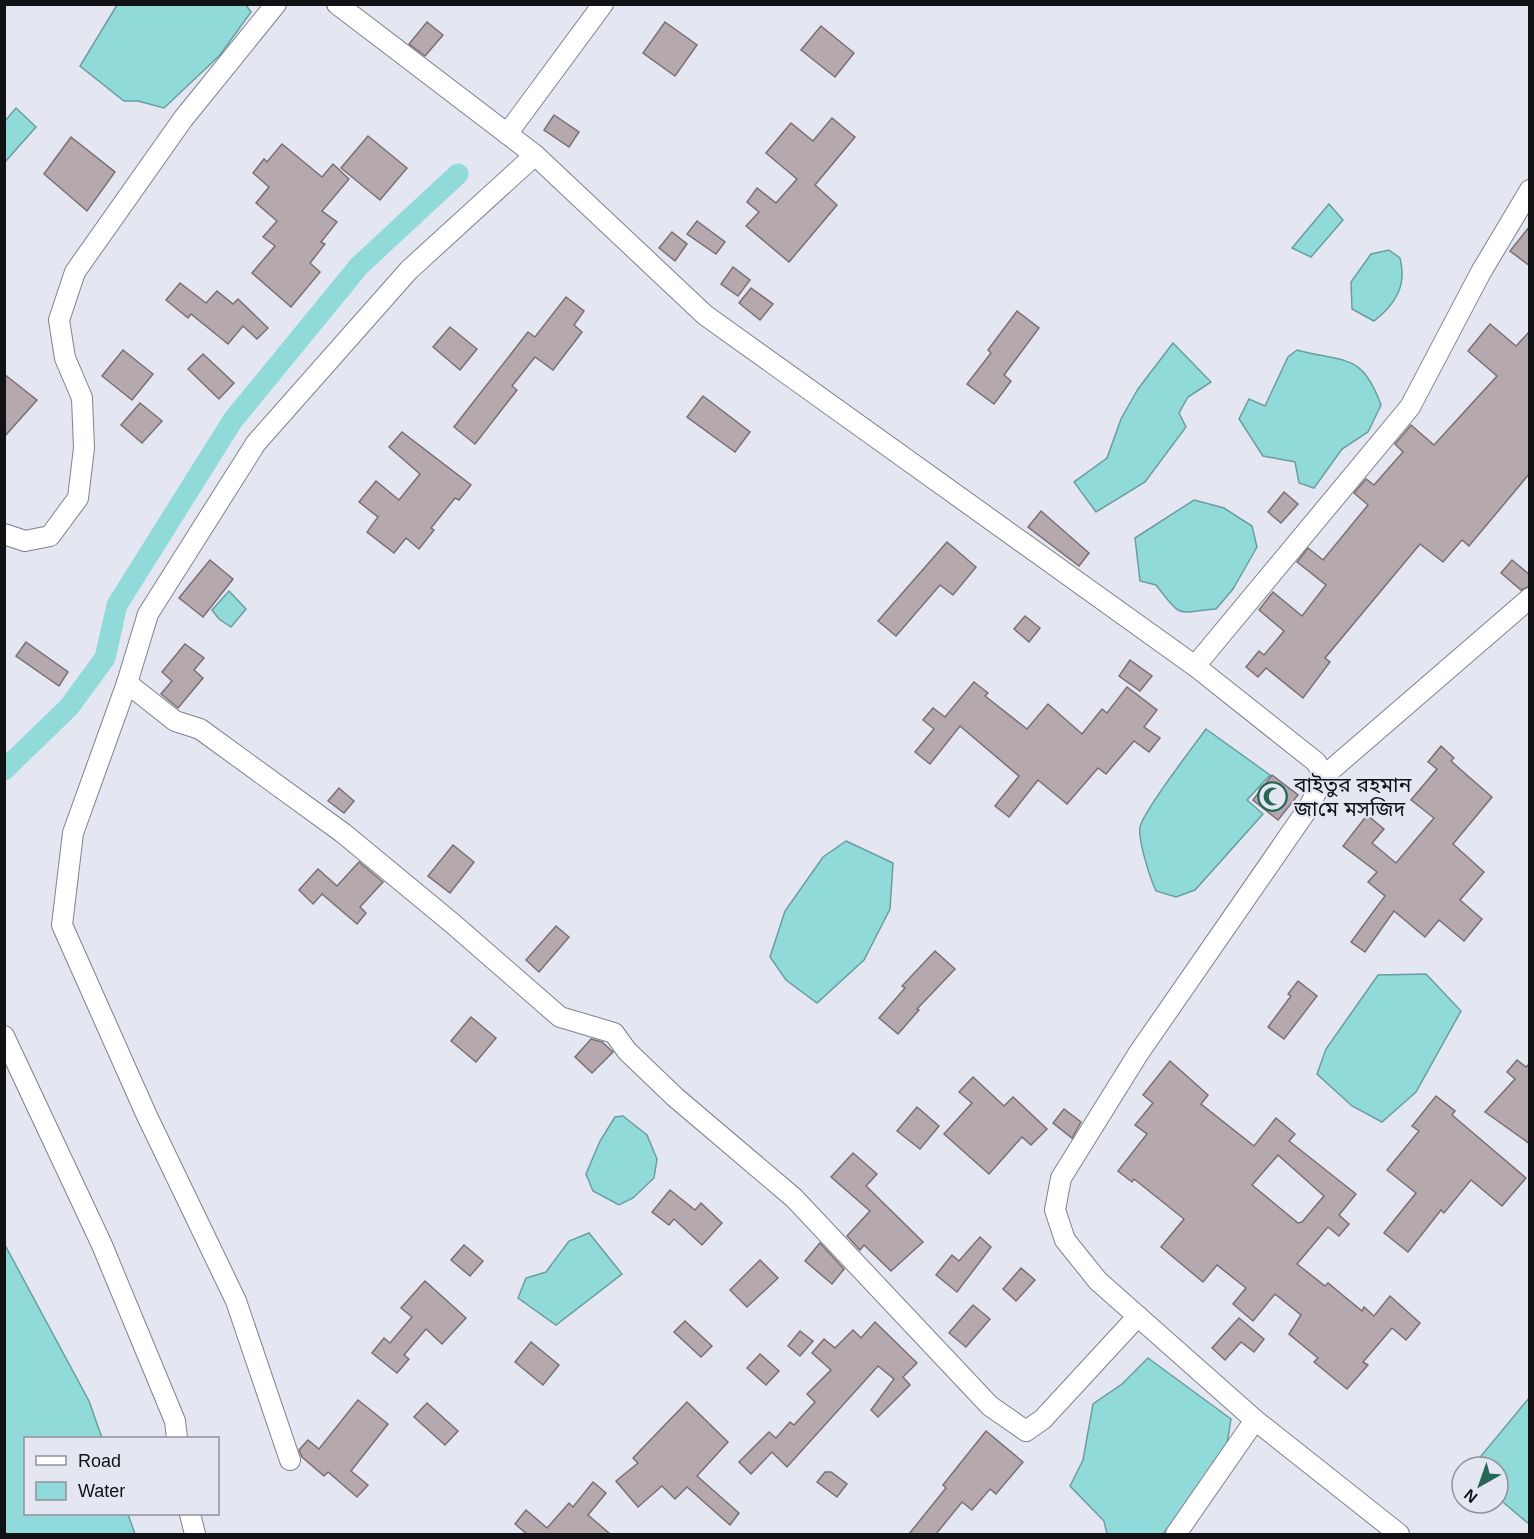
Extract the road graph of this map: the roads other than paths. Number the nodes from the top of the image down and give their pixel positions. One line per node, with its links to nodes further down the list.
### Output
1 (276, 4): 7 (street)
2 (337, 4): 4 (street)
3 (603, 4): 4 (street)
4 (507, 134): 5 (street)
5 (535, 155): 9 (street); 10 (street)
6 (1530, 190): 9 (street)
7 (4, 534)
8 (1530, 598): 11 (street)
9 (1195, 666): 11 (street)
10 (127, 683): 13 (street); 16 (street)
11 (1324, 776): 13 (street)
12 (4, 1036): 15 (street)
13 (1138, 1316): 14 (street)
14 (1256, 1420): 19 (street); 20 (street)
15 (177, 1437)
16 (290, 1460)
17 (190, 1515): 18 (street)
18 (195, 1534)
19 (1176, 1534)
20 (1399, 1534)

